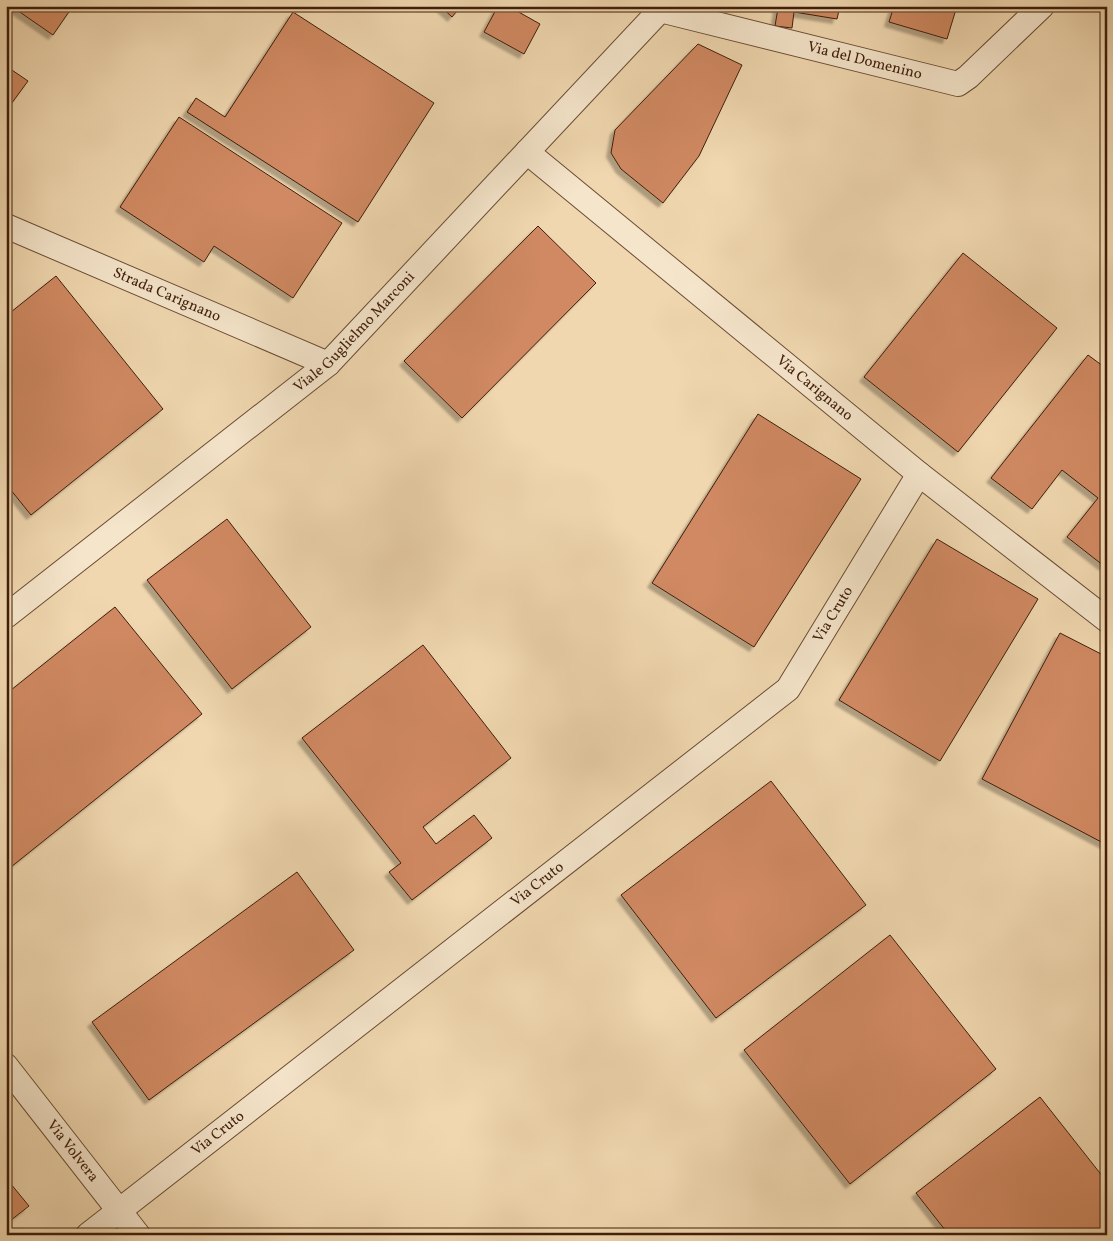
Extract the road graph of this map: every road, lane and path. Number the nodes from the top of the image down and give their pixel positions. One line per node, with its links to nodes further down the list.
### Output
1 (1042, 6): 2 (street, Via del Domenino)
2 (662, 8): 3 (street, Viale Guglielmo Marconi)
3 (527, 152): 5 (street, Viale Guglielmo Marconi); 6 (street, Via Carignano)
4 (6, 226): 5 (street, Strada Carignano)
5 (328, 364): 7 (street, Viale Guglielmo Marconi)
6 (920, 474): 8 (street, Via Carignano); 10 (street, Via Cruto)
7 (6, 616)
8 (1107, 620)
9 (6, 1066): 10 (street, Via Volvera)
10 (119, 1210): 11 (street, Via Cruto); 12 (street, Via Volvera)
11 (88, 1235)
12 (138, 1235)

